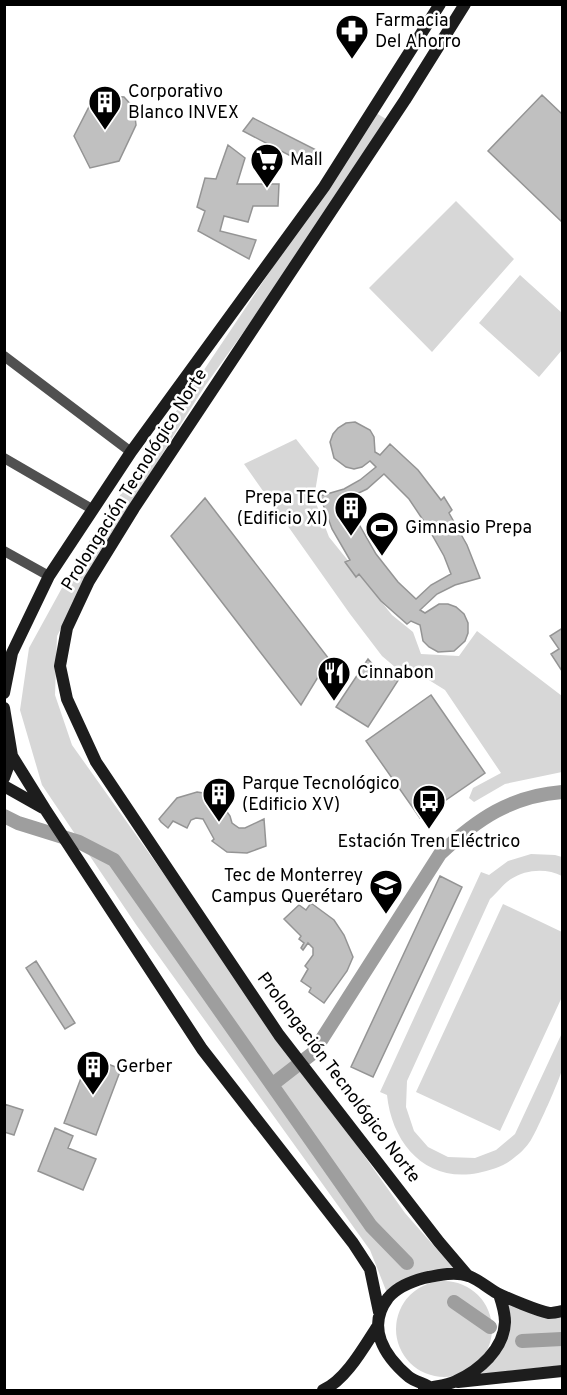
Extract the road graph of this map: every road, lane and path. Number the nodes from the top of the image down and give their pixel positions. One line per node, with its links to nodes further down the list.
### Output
1 (440, 4): 3 (main road, Prolongación Tecnológico Norte)
2 (465, 4): 4 (main road, Prolongación Tecnológico Norte)
3 (388, 89): 4 (main road); 6 (main road, Prolongación Tecnológico Norte)
4 (405, 100): 17 (main road, Prolongación Tecnológico Norte)
5 (4, 356): 6 (street)
6 (131, 452): 8 (main road, Prolongación Tecnológico Norte)
7 (4, 458): 8 (street)
8 (92, 509): 10 (main road, Prolongación Tecnológico Norte)
9 (4, 551): 10 (street)
10 (49, 576): 11 (main road, Prolongación Tecnológico Norte)
11 (4, 693)
12 (4, 708): 13 (main road)
13 (12, 756): 14 (main road); 16 (main road)
14 (4, 778)
15 (4, 786): 16 (main road)
16 (45, 809): 20 (main road)
17 (468, 1276): 18 (main road); 20 (main road)
18 (499, 1294): 19 (main road); 23 (main road)
19 (562, 1311)
20 (379, 1312): 21 (main road)
21 (377, 1327): 24 (main road); 25 (main road)
22 (562, 1371): 23 (main road)
23 (454, 1383): 24 (main road)
24 (428, 1389)
25 (322, 1390)

